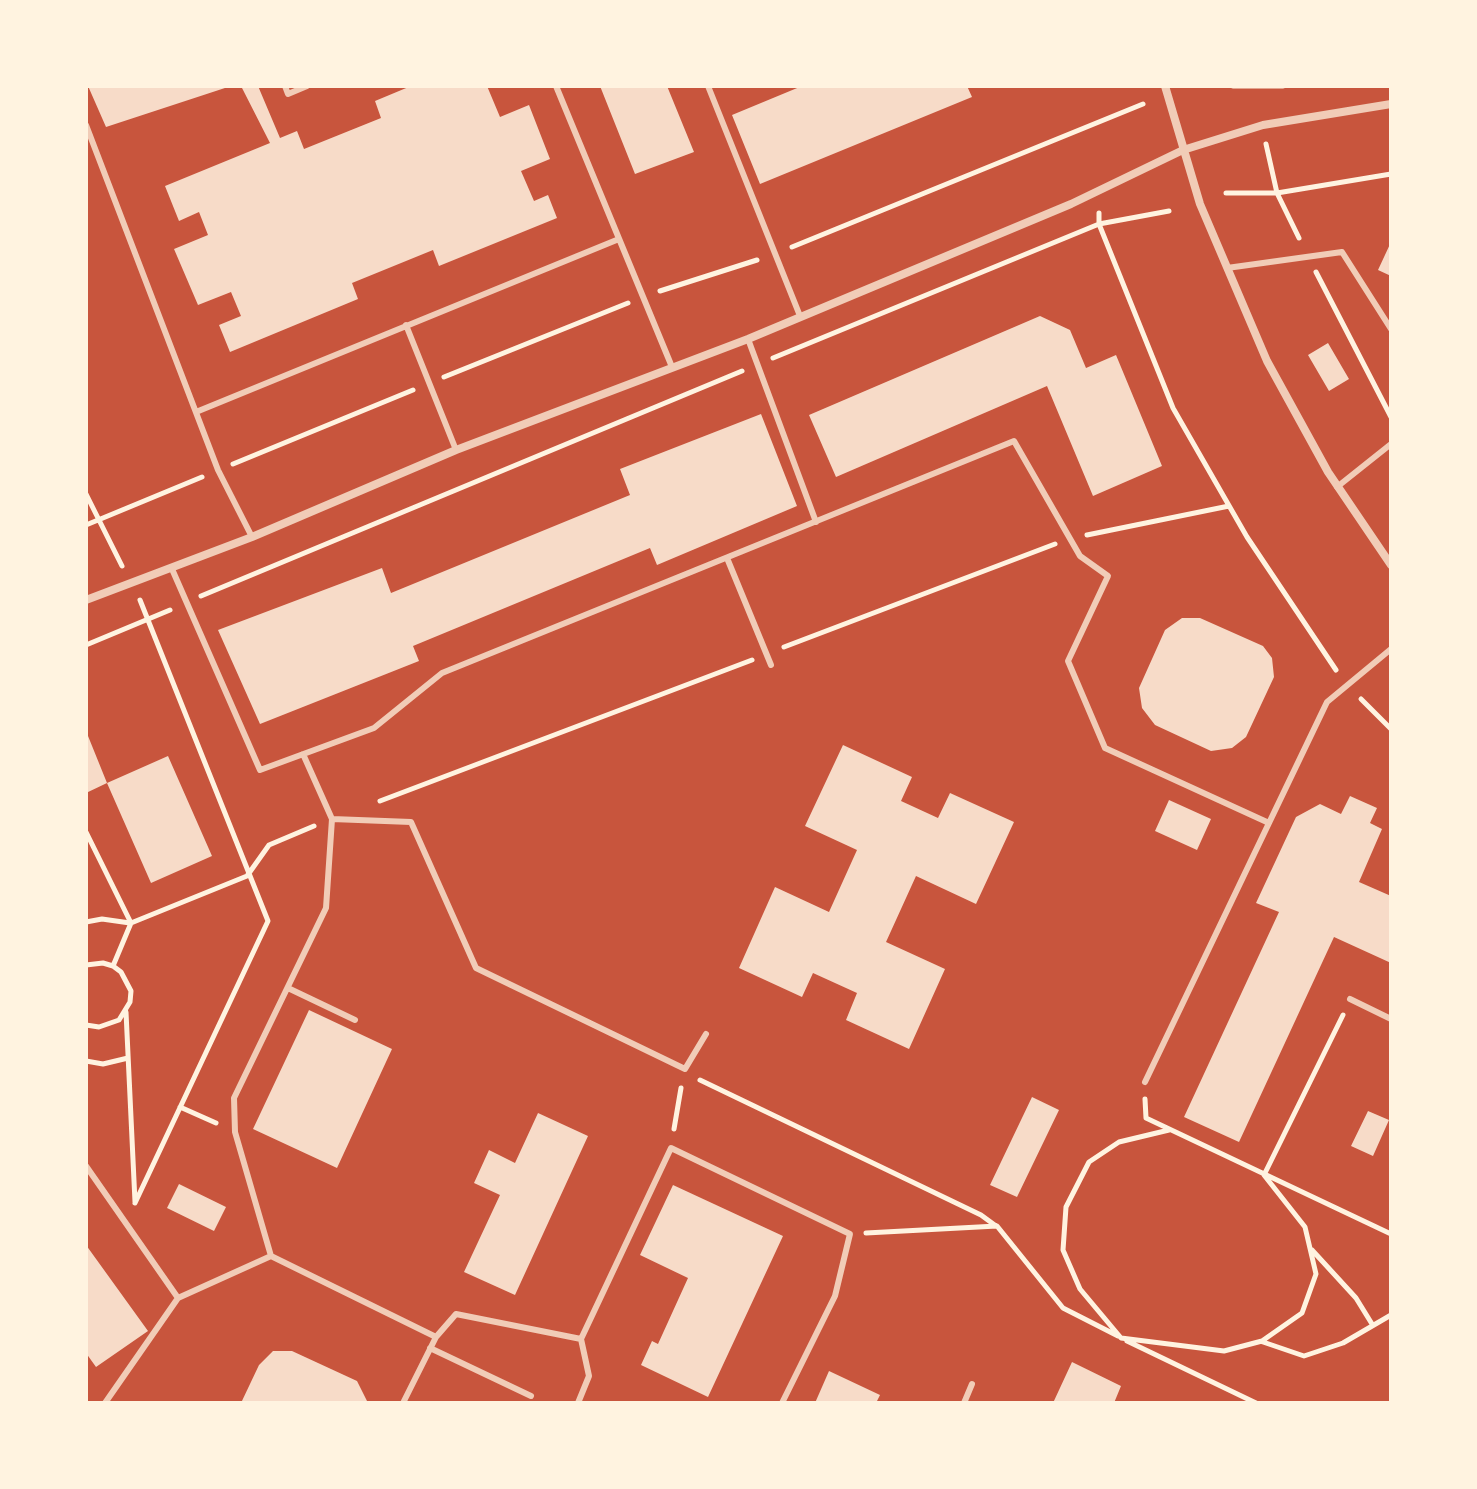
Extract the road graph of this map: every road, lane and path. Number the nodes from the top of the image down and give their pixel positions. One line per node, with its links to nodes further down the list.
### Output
1 (285, 86): 2 (lane)
2 (307, 86)
3 (556, 86): 19 (lane)
4 (708, 86): 20 (lane)
5 (1165, 86): 12 (street)
6 (1233, 86): 7 (path)
7 (1283, 86)
8 (1143, 104): 20 (path)
9 (1391, 104): 12 (street)
10 (86, 125): 31 (lane)
11 (1266, 144): 15 (path)
12 (1183, 150): 22 (street); 24 (street)
13 (1391, 174): 15 (path)
14 (1226, 193): 15 (path)
15 (1277, 193): 21 (path)
16 (1099, 208): 18 (path)
17 (1169, 211): 18 (path)
18 (1099, 224): 28 (path); 38 (path)
19 (619, 239): 23 (lane); 25 (lane)
20 (774, 254): 23 (path); 24 (lane)
21 (1308, 258): 22 (lane); 26 (lane); 32 (path)
22 (1227, 268): 36 (street)
23 (644, 297): 29 (lane); 30 (path)
24 (800, 316): 27 (street)
25 (406, 325): 30 (lane); 31 (lane)
26 (1391, 329)
27 (748, 339): 28 (lane); 29 (street)
28 (755, 365): 40 (lane); 49 (path)
29 (672, 367): 34 (street)
30 (428, 383): 34 (lane); 35 (path)
31 (196, 412): 35 (lane)
32 (1391, 417)
33 (1391, 444): 36 (lane)
34 (456, 450): 42 (street)
35 (218, 470): 39 (path); 42 (lane)
36 (1337, 487): 45 (street)
37 (86, 494): 39 (path)
38 (1229, 506): 43 (path); 55 (path)
39 (97, 521): 41 (path); 47 (path)
40 (816, 522): 43 (lane); 44 (lane)
41 (86, 525)
42 (252, 537): 46 (street)
43 (1069, 538): 53 (path); 60 (lane)
44 (727, 558): 53 (lane); 57 (lane)
45 (1391, 565)
46 (172, 569): 47 (street); 49 (lane)
47 (132, 583): 48 (street); 50 (path)
48 (86, 600)
49 (185, 603): 50 (path); 57 (lane)
50 (149, 618): 51 (path); 62 (path)
51 (86, 645)
52 (1391, 649): 55 (lane)
53 (767, 654): 54 (lane); 58 (path)
54 (771, 665)
55 (1346, 684): 56 (path); 60 (lane)
56 (1391, 729)
57 (303, 754): 59 (lane)
58 (376, 802)
59 (332, 819): 62 (path); 67 (lane); 76 (lane)
60 (1269, 823): 77 (lane)
61 (86, 832): 64 (path)
62 (247, 876): 64 (path); 78 (path)
63 (86, 922): 64 (path)
64 (131, 923): 66 (path)
65 (86, 965): 66 (path)
66 (113, 966): 69 (path)
67 (290, 989): 71 (lane); 80 (lane)
68 (1350, 999): 70 (lane); 83 (path)
69 (126, 1012): 72 (path); 74 (path)
70 (1391, 1019)
71 (355, 1020)
72 (87, 1027)
73 (706, 1034): 76 (lane)
74 (128, 1057): 75 (path); 84 (path)
75 (86, 1061)
76 (685, 1069): 81 (path); 86 (path)
77 (1145, 1082): 79 (path)
78 (180, 1107): 80 (path); 84 (path)
79 (1169, 1130): 83 (path); 95 (path)
80 (235, 1132): 90 (lane)
81 (671, 1148): 87 (lane); 96 (lane)
82 (86, 1166): 91 (lane)
83 (1264, 1175): 88 (path); 89 (path)
84 (135, 1203): 85 (path)
85 (143, 1215)
86 (997, 1226): 87 (path); 95 (path)
87 (850, 1234): 104 (lane)
88 (1391, 1234)
89 (1310, 1248): 93 (path); 97 (path)
90 (271, 1256): 91 (lane); 94 (lane)
91 (178, 1298): 101 (lane)
92 (1391, 1315): 93 (path)
93 (1372, 1324): 97 (path)
94 (436, 1337): 96 (lane); 98 (lane)
95 (1121, 1338): 97 (path); 106 (path)
96 (581, 1339): 103 (lane)
97 (1262, 1341)
98 (430, 1348): 100 (lane); 102 (lane)
99 (972, 1384): 105 (lane)
100 (531, 1396)
101 (105, 1403)
102 (403, 1403)
103 (578, 1403)
104 (782, 1403)
105 (964, 1403)
106 (1256, 1403)

